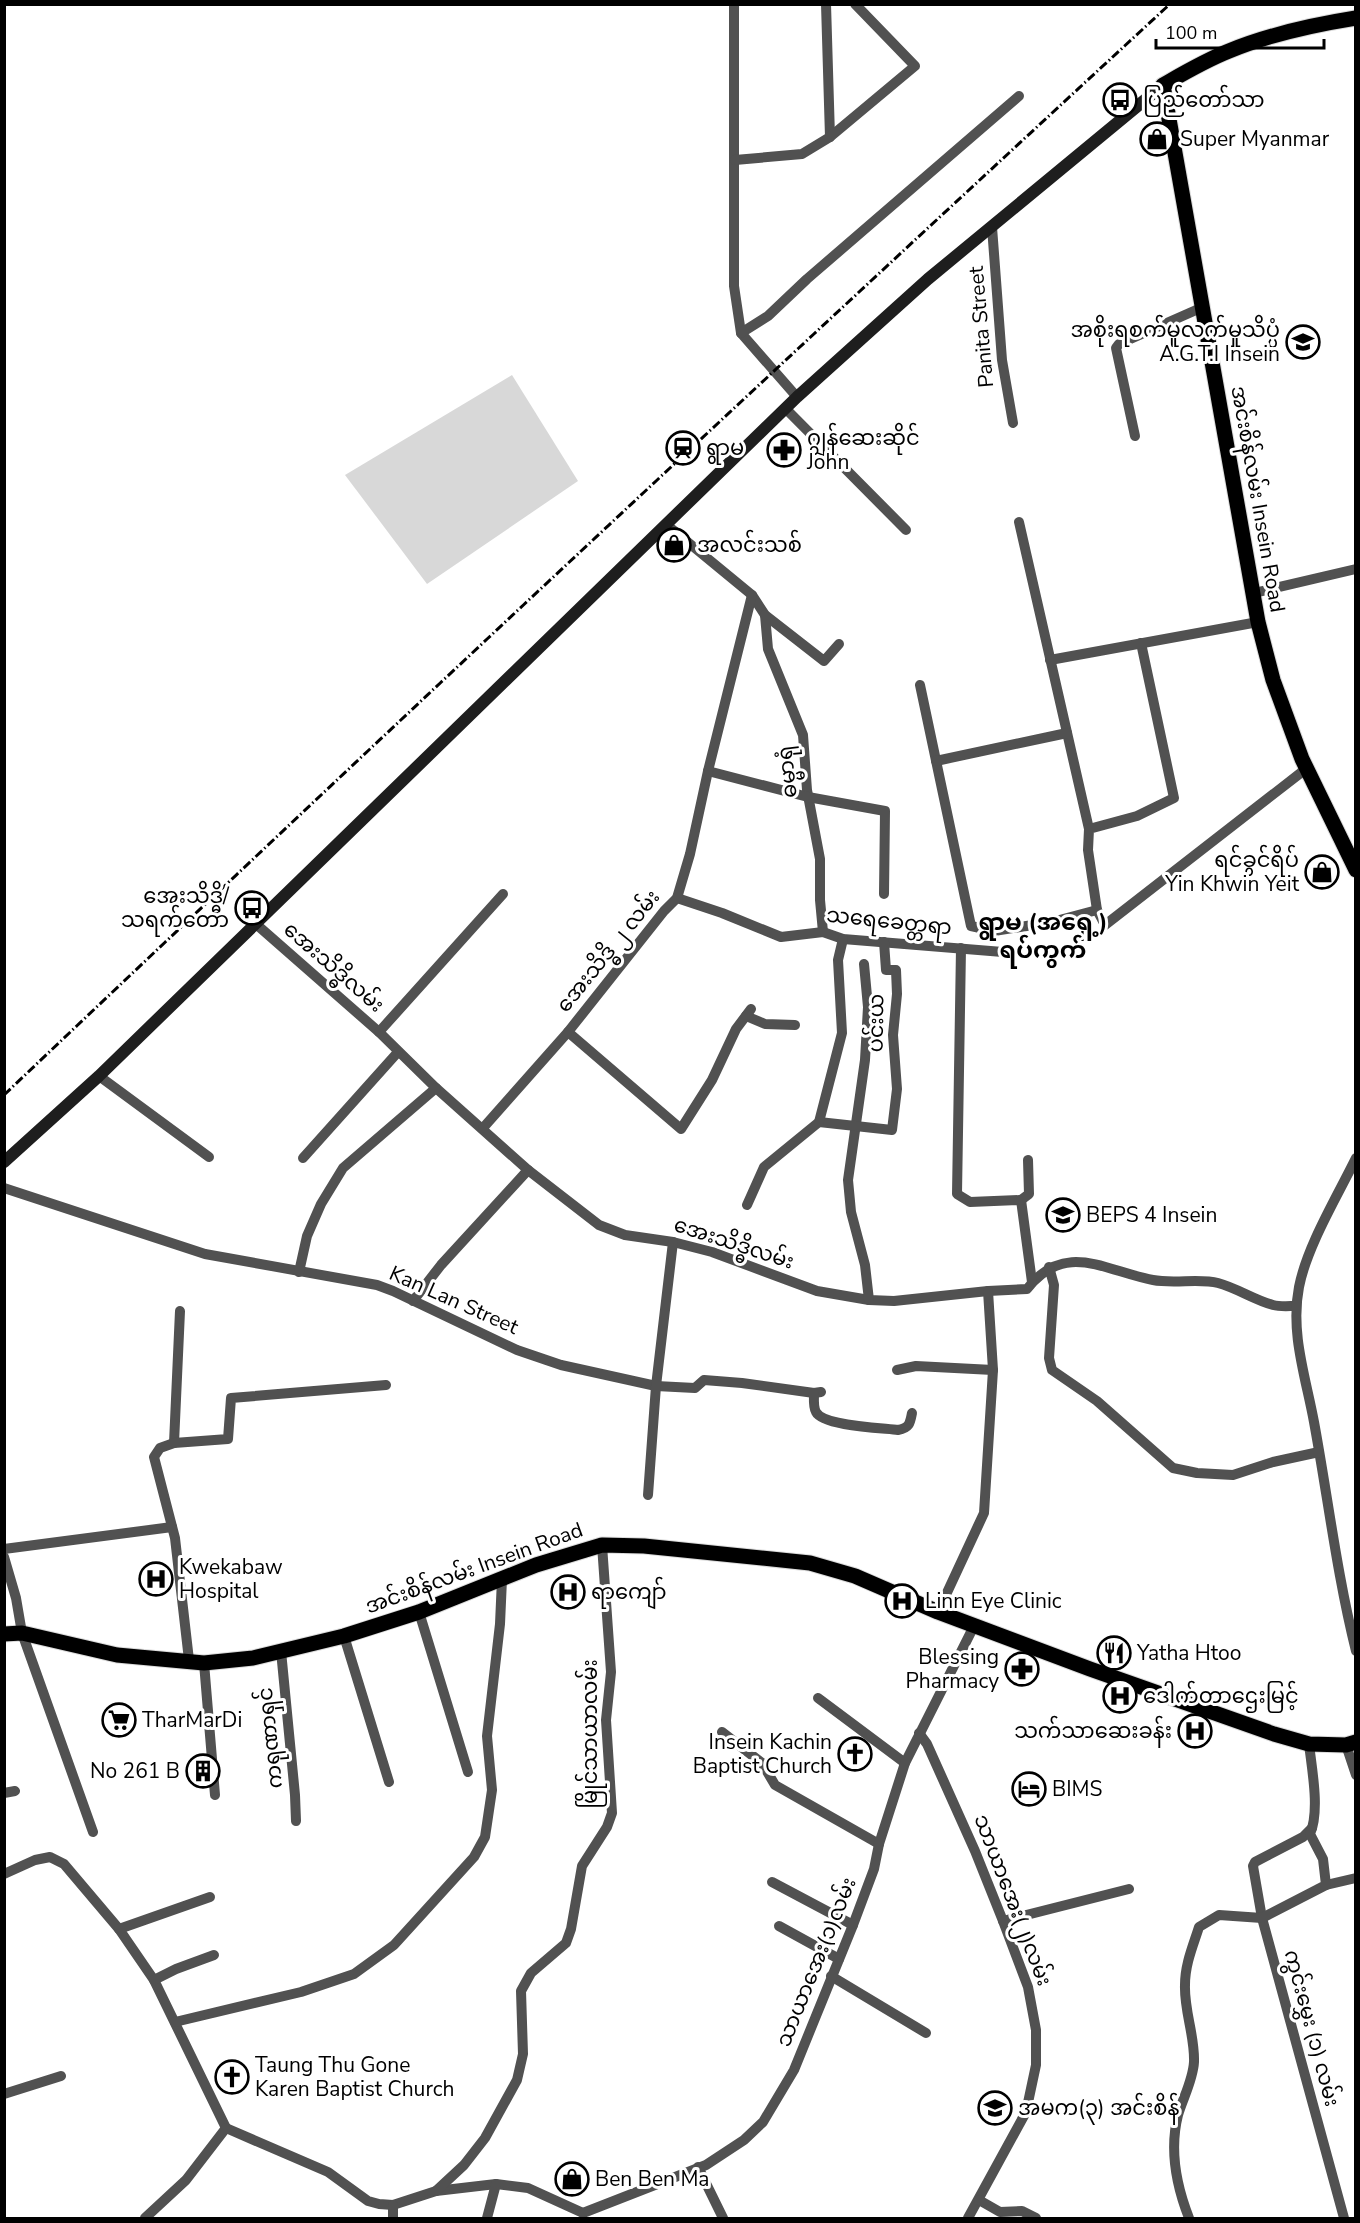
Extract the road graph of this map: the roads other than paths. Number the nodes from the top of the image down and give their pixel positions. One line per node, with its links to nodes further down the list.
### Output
1 (734, 4): 8 (street)
2 (826, 4): 7 (street)
3 (855, 4): 7 (street)
4 (1356, 18): 5 (main road)
5 (1162, 85): 9 (main road); 10 (main road, အင်းစိန်လမ်း Insein Road)
6 (1019, 96): 11 (street)
7 (830, 137): 8 (street)
8 (735, 160): 11 (street)
9 (992, 227): 12 (main road); 14 (street, Panita Street)
10 (1203, 307): 15 (street); 20 (main road, အင်းစိန်လမ်း Insein Road)
11 (741, 333): 12 (street)
12 (797, 397): 13 (main road)
13 (785, 408): 17 (main road); 18 (street)
14 (1013, 423)
15 (1135, 436)
16 (1019, 522): 26 (street)
17 (667, 525): 21 (street); 39 (main road)
18 (906, 530)
19 (1356, 569): 20 (street)
20 (1254, 593): 23 (main road, အင်းစိန်လမ်း Insein Road)
21 (752, 595): 22 (street); 31 (street, အေးသိဒ္ဓိ ၂ လမ်း)
22 (765, 615): 25 (street); 32 (street, ဓမ္မာရုံ)
23 (1257, 622): 24 (street); 30 (main road, အင်းစိန်လမ်း Insein Road)
24 (1141, 643): 26 (street); 33 (street)
25 (839, 644)
26 (1050, 660): 28 (street)
27 (920, 685): 29 (street)
28 (1067, 733): 29 (street); 33 (street)
29 (936, 761): 38 (street)
30 (1307, 768): 34 (main road, အင်းစိန်လမ်း Insein Road); 38 (street)
31 (708, 771): 32 (street); 37 (street, အေးသိဒ္ဓိ ၂ လမ်း)
32 (808, 797): 36 (street); 40 (street, ဓမ္မာရုံ)
33 (1089, 830): 38 (street)
34 (1356, 870)
35 (504, 894): 47 (street)
36 (884, 894)
37 (676, 898): 40 (street, သရေခေတ္တရာ); 48 (street, အေးသိဒ္ဓိ ၂ လမ်း)
38 (1096, 910)
39 (256, 924): 47 (street, အေးသိဒ္ဓိလမ်း); 50 (main road)
40 (824, 932): 41 (street, သရေခေတ္တရာ)
41 (843, 939): 42 (street, သရေခေတ္တရာ); 52 (street)
42 (884, 942): 43 (street, သရေခေတ္တရာ); 53 (street, ပင်းယ)
43 (962, 948): 44 (street, သရေခေတ္တရာ); 62 (street)
44 (1015, 953)
45 (864, 964): 53 (street)
46 (795, 1025): 48 (street)
47 (379, 1032): 49 (street, အေးသိဒ္ဓိလမ်း)
48 (567, 1032): 54 (street, အေးသိဒ္ဓိ ၂ လမ်း)
49 (398, 1052): 51 (street, အေးသိဒ္ဓိလမ်း); 56 (street)
50 (99, 1076): 55 (street); 59 (main road)
51 (436, 1088): 54 (street, အေးသိဒ္ဓိလမ်း); 66 (street)
52 (819, 1122): 53 (street); 63 (street)
53 (857, 1126): 69 (street)
54 (483, 1128): 60 (street, အေးသိဒ္ဓိလမ်း)
55 (209, 1157)
56 (303, 1158)
57 (1356, 1158): 71 (street)
58 (1028, 1160): 62 (street)
59 (4, 1162)
60 (528, 1170): 64 (street, အေးသိဒ္ဓိလမ်း); 70 (street)
61 (4, 1188): 66 (street, Kan Lan Street)
62 (1021, 1200): 67 (street)
63 (747, 1205)
64 (673, 1242): 69 (street, အေးသိဒ္ဓိလမ်း); 76 (street)
65 (1049, 1267): 67 (street, အေးသိဒ္ဓိလမ်း); 71 (street); 79 (street)
66 (298, 1272): 70 (street, Kan Lan Street)
67 (1032, 1282): 68 (street, အေးသိဒ္ဓိလမ်း)
68 (988, 1291): 69 (street, အေးသိဒ္ဓိလမ်း); 74 (street)
69 (869, 1300)
70 (413, 1301): 76 (street, Kan Lan Street)
71 (1296, 1306): 79 (street)
72 (180, 1311): 78 (street)
73 (897, 1370): 74 (street)
74 (993, 1370): 87 (street)
75 (386, 1385): 78 (street)
76 (656, 1386): 77 (street, Kan Lan Street); 80 (street)
77 (912, 1413)
78 (174, 1443): 81 (street)
79 (1319, 1452): 93 (street)
80 (648, 1495)
81 (172, 1527): 83 (street); 94 (street)
82 (602, 1545): 85 (main road, အင်းစိန်လမ်း Insein Road); 87 (main road, အင်းစိန်လမ်း Insein Road); 132 (street, မြိုင်သာယာလမ်း)
83 (4, 1549)
84 (4, 1557): 89 (street)
85 (502, 1580): 86 (main road, အင်းစိန်လမ်း Insein Road); 125 (street)
86 (419, 1612): 91 (main road, အင်းစိန်လမ်း Insein Road); 102 (street)
87 (938, 1612): 88 (main road, အင်းစိန်လမ်း Insein Road)
88 (974, 1626): 98 (street, သာယာအေး(၁)လမ်း); 100 (main road, အင်းစိန်လမ်း Insein Road)
89 (22, 1633): 90 (main road, အင်းစိန်လမ်း Insein Road); 94 (main road, အင်းစိန်လမ်း Insein Road); 108 (street)
90 (4, 1634)
91 (345, 1636): 92 (main road, အင်းစိန်လမ်း Insein Road); 104 (street)
92 (281, 1651): 95 (main road, အင်းစိန်လမ်း Insein Road); 106 (street, ကရုဏာရှင်)
93 (1356, 1651)
94 (189, 1660): 95 (main road, အင်းစိန်လမ်း Insein Road)
95 (204, 1663): 105 (street)
96 (818, 1698): 101 (street)
97 (722, 1732): 109 (street)
98 (919, 1733): 101 (street, သာယာအေး(၁)လမ်း); 117 (street, သာယာအေး(၂)လမ်း)
99 (1351, 1743): 100 (main road, အင်းစိန်လမ်း Insein Road); 103 (street)
100 (1309, 1744): 107 (street)
101 (905, 1763): 109 (street, သာယာအေး(၁)လမ်း)
102 (468, 1772)
103 (1356, 1775)
104 (389, 1782)
105 (215, 1795)
106 (296, 1821)
107 (1313, 1828): 113 (street); 116 (street, ကွင်းမွှေး (၁) လမ်း)
108 (93, 1832)
109 (879, 1845): 118 (street, သာယာအေး(၁)လမ်း)
110 (4, 1874): 120 (street)
111 (1356, 1878): 113 (street)
112 (772, 1882): 118 (street)
113 (1326, 1885): 116 (street)
114 (1129, 1889): 117 (street)
115 (210, 1897): 120 (street)
116 (1262, 1918): 142 (street); 143 (street, ကွင်းမွှေး (၁) လမ်း)
117 (1003, 1921): 133 (street, သာယာအေး(၂)လမ်း)
118 (853, 1925): 122 (street, သာယာအေး(၁)လမ်း)
119 (779, 1926): 122 (street)
120 (119, 1929): 124 (street)
121 (214, 1955): 124 (street)
122 (838, 1959): 123 (street, သာယာအေး(၁)လမ်း)
123 (831, 1976): 126 (street); 130 (street, သာယာအေး(၁)လမ်း)
124 (154, 1980): 125 (street)
125 (175, 2022): 129 (street)
126 (926, 2033)
127 (61, 2076): 128 (street)
128 (4, 2094)
129 (226, 2128): 134 (street); 136 (street)
130 (698, 2168): 135 (street, သာယာအေး(၁)လမ်း); 139 (street)
131 (496, 2184): 132 (street); 135 (street); 138 (street)
132 (436, 2191): 134 (street)
133 (979, 2200): 140 (street, သာယာအေး(၂)လမ်း); 141 (street)
134 (393, 2205): 137 (street)
135 (584, 2216)
136 (145, 2218)
137 (393, 2218)
138 (487, 2218)
139 (723, 2218)
140 (968, 2218)
141 (1036, 2218)
142 (1189, 2218)
143 (1344, 2218)

